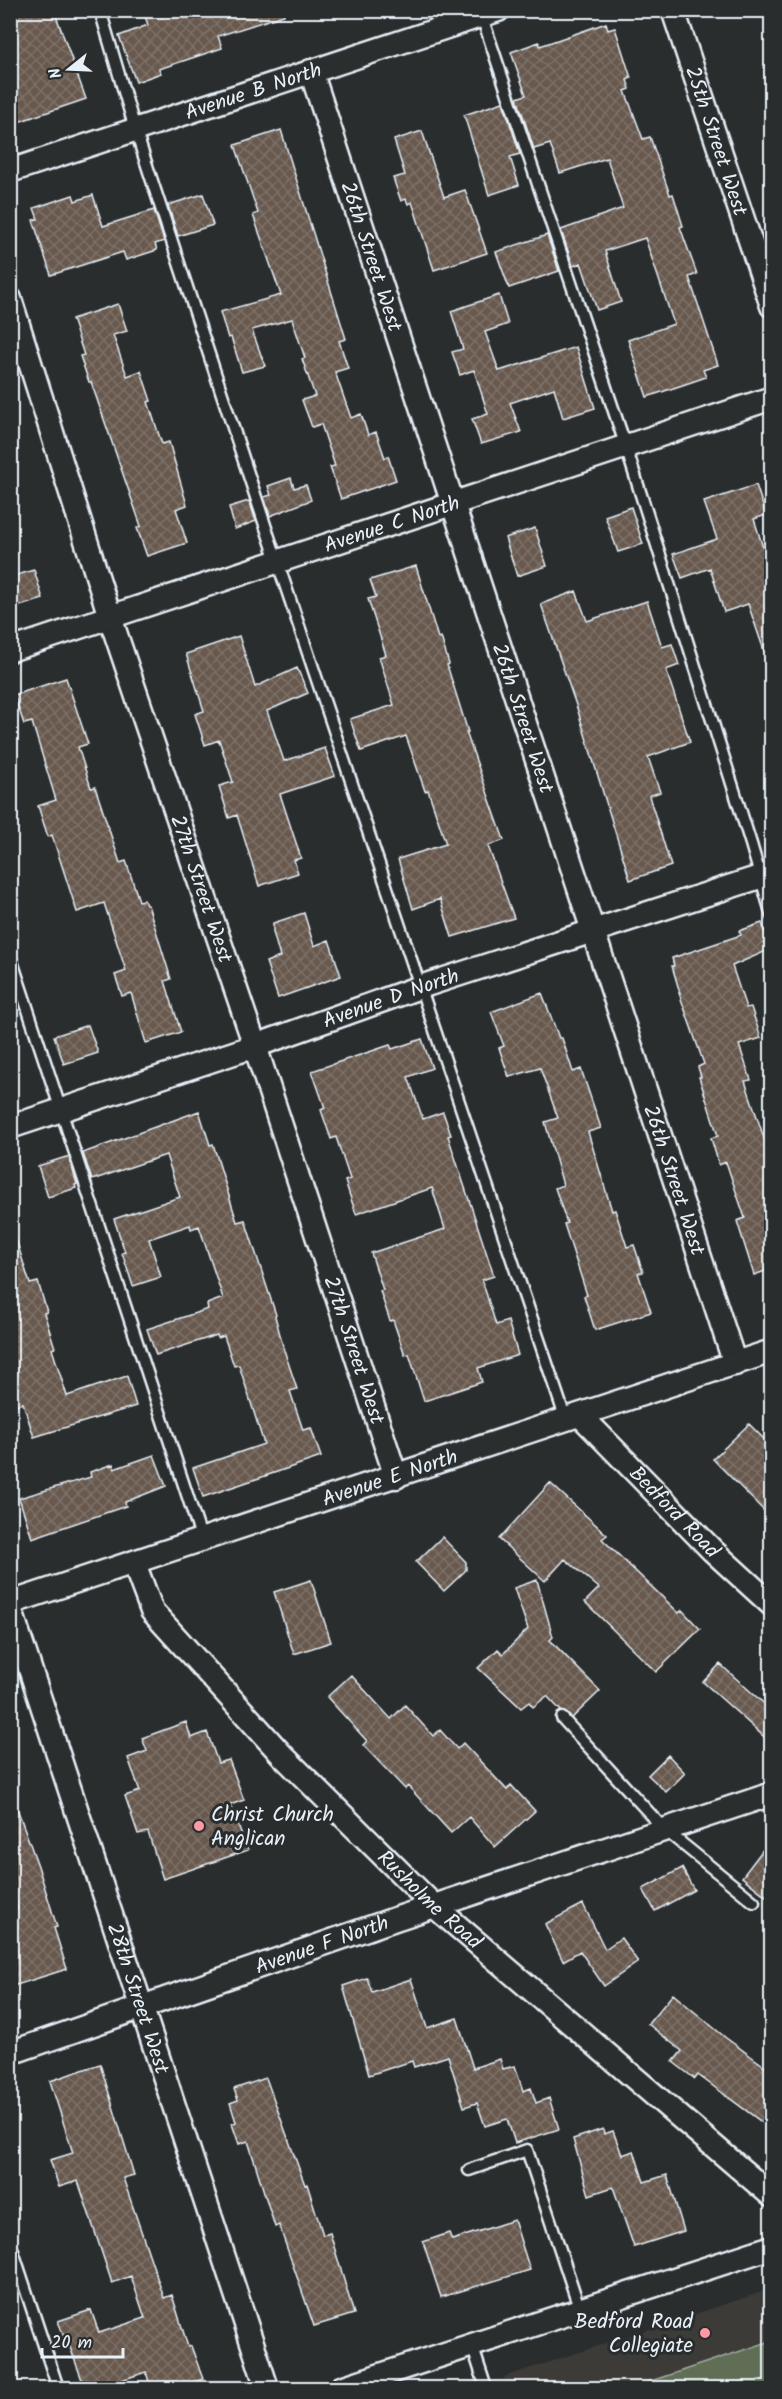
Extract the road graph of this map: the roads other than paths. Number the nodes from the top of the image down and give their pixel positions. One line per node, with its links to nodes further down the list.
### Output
1 (100, 10): 5 (lane)
2 (673, 10): 8 (street, 25th Street West)
3 (486, 12): 4 (street, Avenue B North); 10 (lane)
4 (311, 71): 5 (street, Avenue B North); 11 (street, 26th Street West)
5 (135, 129): 6 (street, Avenue B North); 12 (lane)
6 (10, 171)
7 (10, 299): 13 (street, 27th Street West)
8 (771, 306)
9 (771, 398): 10 (street, Avenue C North)
10 (626, 447): 11 (street, Avenue C North); 15 (lane)
11 (452, 504): 12 (street, Avenue C North); 17 (street, 26th Street West)
12 (278, 562): 13 (street, Avenue C North); 19 (lane)
13 (110, 617): 14 (street, Avenue C North); 20 (street, 27th Street West)
14 (10, 650)
15 (766, 874): 16 (lane); 17 (street, Avenue D North)
16 (771, 916)
17 (594, 932): 19 (street, Avenue D North); 24 (street, 26th Street West)
18 (10, 955): 21 (lane)
19 (420, 987): 20 (street, Avenue D North); 25 (lane)
20 (255, 1046): 21 (street, Avenue D North); 26 (street, 27th Street West)
21 (62, 1111): 22 (street, Avenue D North); 27 (lane)
22 (10, 1127)
23 (771, 1352): 24 (street, Avenue E North)
24 (735, 1364): 25 (street, Avenue E North)
25 (574, 1418): 26 (street, Avenue E North); 30 (street, Bedford Road)
26 (396, 1477): 27 (street, Avenue E North)
27 (202, 1540): 28 (street, Avenue E North)
28 (134, 1563): 29 (street, Avenue E North); 35 (street, Rusholme Road)
29 (10, 1605): 36 (street, 28th Street West)
30 (771, 1605)
31 (562, 1718): 33 (lane)
32 (771, 1794): 33 (street, Avenue F North)
33 (664, 1829): 34 (lane); 35 (street, Avenue F North)
34 (754, 1902)
35 (434, 1906): 36 (street, Avenue F North); 39 (street, Rusholme Road)
36 (142, 2006): 37 (street, Avenue F North); 45 (street, 28th Street West)
37 (10, 2053)
38 (469, 2170): 42 (lane)
39 (771, 2196)
40 (10, 2242): 44 (lane)
41 (771, 2247): 42 (street)
42 (580, 2310): 43 (street)
43 (472, 2345): 46 (street); 47 (lane)
44 (58, 2388)
45 (267, 2388)
46 (341, 2388)
47 (486, 2388)

